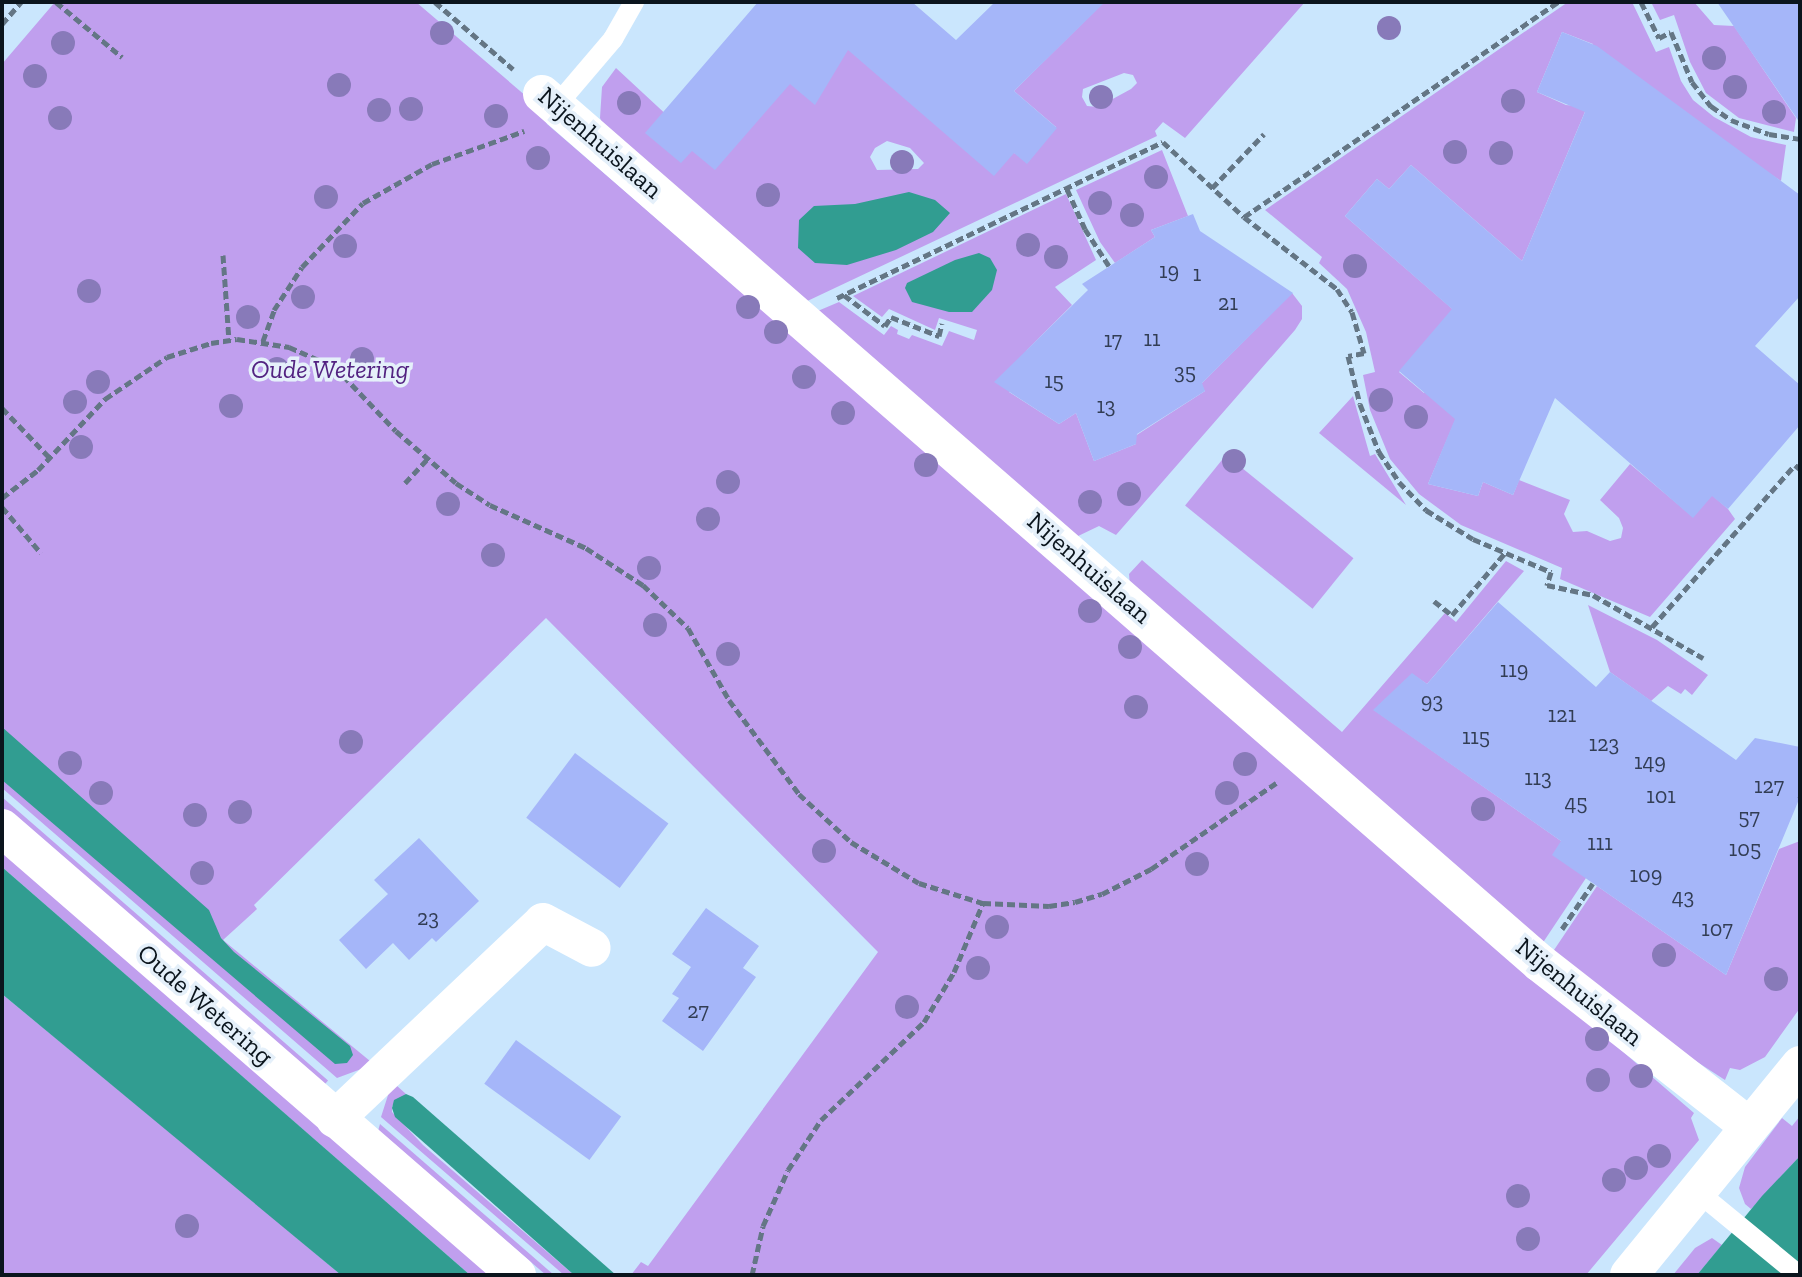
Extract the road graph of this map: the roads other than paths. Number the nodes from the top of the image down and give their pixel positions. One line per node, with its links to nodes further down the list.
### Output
1 (634, 2): 2 (lane)
2 (551, 102): 7 (street, Nijenhuislaan)
3 (2, 828): 6 (street, Oude Wetering)
4 (592, 948): 6 (street)
5 (1800, 1065): 7 (street)
6 (335, 1119): 9 (street, Oude Wetering)
7 (1750, 1127): 8 (street)
8 (1699, 1193): 10 (street); 11 (lane)
9 (517, 1275)
10 (1629, 1275)
11 (1799, 1275)

